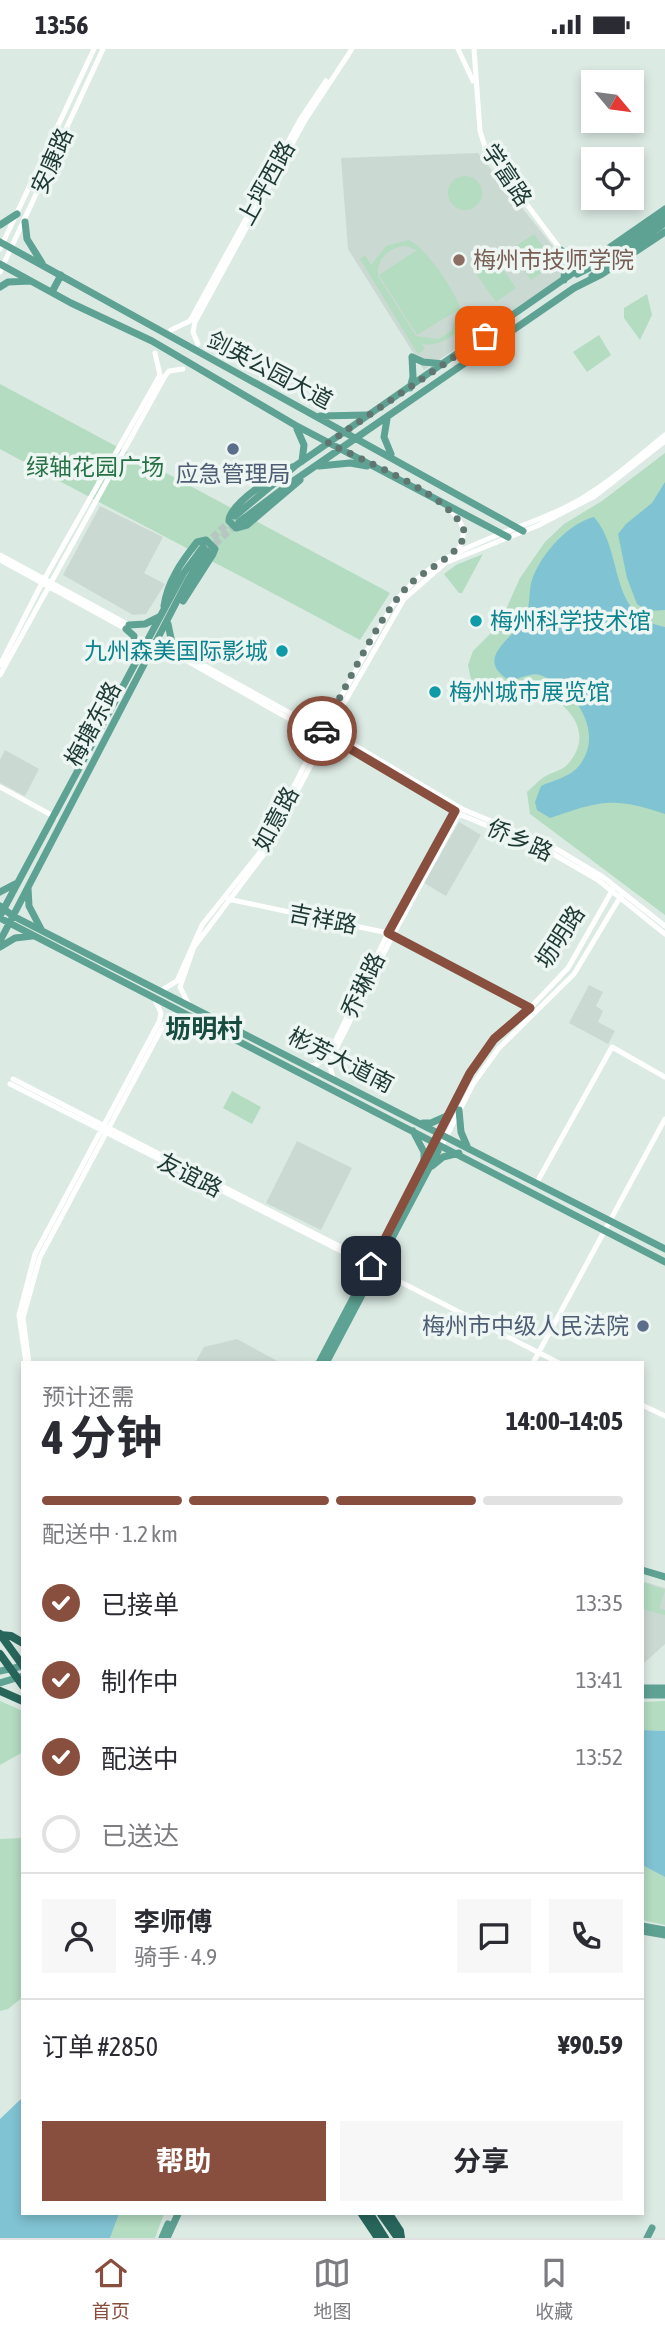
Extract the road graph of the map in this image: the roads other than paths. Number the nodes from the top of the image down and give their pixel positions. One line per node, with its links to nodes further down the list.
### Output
1 (94, 49): 8 (street, 安康路)
2 (103, 49): 10 (street, 安康路)
3 (350, 49): 26 (street, 上坪西路)
4 (458, 49): 6 (street)
5 (474, 49): 6 (street, 学富路)
6 (475, 85): 16 (street, 学富路)
7 (665, 209): 17 (main road)
8 (17, 214): 12 (main road); 14 (street, 安康路)
9 (665, 216): 22 (main road)
10 (25, 222): 15 (street, 安康路); 19 (main road)
11 (665, 223): 24 (main road)
12 (0, 225)
13 (665, 232): 24 (main road)
14 (1, 245): 15 (main road, 剑英公园大道)
15 (12, 249): 18 (street, 安康路); 19 (main road, 剑英公园大道)
16 (561, 250): 17 (main road); 22 (main road)
17 (587, 263): 22 (main road)
18 (1, 267): 21 (main road, 剑英公园大道)
19 (45, 267): 20 (main road, 剑英公园大道)
20 (61, 275): 25 (main road); 34 (main road, 剑英公园大道)
21 (30, 281): 23 (main road); 25 (main road, 剑英公园大道)
22 (564, 281): 30 (main road)
23 (0, 287)
24 (574, 288): 37 (main road)
25 (51, 292): 38 (main road, 剑英公园大道)
26 (193, 321): 27 (street); 28 (street)
27 (171, 330)
28 (198, 344)
29 (155, 353): 32 (street)
30 (445, 364): 33 (main road); 33 (main road)
31 (183, 369): 32 (street)
32 (162, 376): 56 (street)
33 (410, 388): 35 (main road)
34 (296, 405): 36 (main road, 剑英公园大道); 38 (main road)
35 (372, 414): 36 (main road); 40 (main road)
36 (316, 416): 40 (main road, 剑英公园大道)
37 (387, 419): 42 (main road); 46 (main road)
38 (287, 421): 39 (main road, 剑英公园大道)
39 (295, 425): 44 (main road, 剑英公园大道); 47 (main road)
40 (346, 432): 42 (main road, 剑英公园大道); 44 (main road)
41 (665, 435): 52 (street, 如意路)
42 (358, 438): 45 (main road); 46 (main road, 剑英公园大道)
43 (665, 442): 52 (street, 如意路)
44 (328, 443): 45 (main road, 剑英公园大道); 47 (main road)
45 (341, 450): 48 (main road); 49 (main road, 剑英公园大道)
46 (393, 457): 52 (main road, 剑英公园大道)
47 (299, 463): 50 (main road); 50 (main road)
48 (315, 467): 49 (main road); 50 (main road)
49 (373, 467): 51 (main road, 剑英公园大道)
50 (302, 478)
51 (439, 498): 53 (main road, 剑英公园大道); 54 (street)
52 (521, 529): 53 (street, 如意路)
53 (505, 535): 54 (street, 如意路); 66 (street, 如意路)
54 (458, 550): 66 (street, 如意路)
55 (0, 557): 56 (street)
56 (45, 582): 60 (street); 64 (street); 65 (street)
57 (175, 609): 58 (main road, 梅塘东路); 58 (main road); 59 (main road, 梅塘东路)
58 (162, 613): 60 (main road); 63 (main road, 梅塘东路)
59 (168, 623): 61 (main road); 62 (main road, 梅塘东路)
60 (127, 627): 63 (main road)
61 (183, 656): 62 (main road); 67 (street, 侨乡路); 68 (street, 侨乡路)
62 (149, 659): 76 (main road, 梅塘东路)
63 (135, 664): 74 (main road, 梅塘东路)
64 (0, 665)
65 (0, 675)
66 (337, 711): 67 (street); 69 (street, 如意路); 70 (street)
67 (300, 718): 69 (street, 侨乡路)
68 (305, 728): 69 (street, 侨乡路); 71 (street)
69 (324, 735): 70 (street, 侨乡路); 71 (street, 如意路)
70 (348, 745): 71 (street); 73 (street, 侨乡路)
71 (312, 757): 80 (street, 如意路)
72 (0, 787): 74 (street)
73 (458, 810): 77 (street, 侨乡路); 86 (street, 乔琳路)
74 (55, 817): 75 (main road, 梅塘东路)
75 (18, 881): 78 (main road); 81 (main road, 梅塘东路)
76 (28, 887): 83 (main road, 梅塘东路); 85 (main road)
77 (614, 888): 79 (street, 侨乡路); 95 (street, 坜明路)
78 (0, 892)
79 (622, 895): 84 (street, 侨乡路); 87 (street, 侨乡路); 102 (street, 坜明路)
80 (227, 899): 86 (street, 吉祥路); 91 (street, 如意路)
81 (2, 907): 82 (main road, 梅塘东路); 83 (main road, 彬芳大道南)
82 (0, 917): 83 (main road, 彬芳大道南)
83 (11, 919): 85 (main road, 彬芳大道南); 88 (main road, 彬芳大道南); 89 (main road, 梅塘东路)
84 (665, 926)
85 (41, 930): 92 (main road, 彬芳大道南)
86 (391, 934): 95 (street, 吉祥路); 97 (street, 乔琳路)
87 (665, 934)
88 (34, 937): 90 (main road); 93 (main road, 彬芳大道南)
89 (0, 941)
90 (0, 947)
91 (179, 981): 92 (street); 94 (street)
92 (162, 990): 94 (main road, 彬芳大道南)
93 (152, 997): 96 (main road, 彬芳大道南); 106 (street)
94 (188, 1003): 98 (main road, 彬芳大道南)
95 (530, 1008): 103 (street, 坜明路)
96 (185, 1014): 106 (street); 107 (main road, 彬芳大道南)
97 (331, 1055): 98 (street); 100 (street)
98 (310, 1066): 100 (main road, 彬芳大道南)
99 (665, 1077): 113 (street)
100 (333, 1078): 105 (main road, 彬芳大道南)
101 (11, 1082): 106 (street, 友谊路)
102 (459, 1110): 108 (street, 坜明路); 110 (main road)
103 (449, 1115): 105 (main road); 108 (street, 坜明路)
104 (665, 1119): 114 (street)
105 (421, 1123): 108 (main road, 彬芳大道南)
106 (104, 1128): 118 (street, 友谊路); 120 (street)
107 (413, 1130): 109 (main road, 彬芳大道南); 112 (main road)
108 (443, 1134): 109 (street, 坜明路); 110 (main road, 彬芳大道南)
109 (437, 1146): 111 (main road, 彬芳大道南); 112 (main road, 坜明路)
110 (467, 1147): 113 (main road, 彬芳大道南)
111 (460, 1153): 112 (main road); 115 (main road, 彬芳大道南)
112 (427, 1166): 118 (main road, 坜明路)
113 (536, 1184): 114 (main road, 彬芳大道南)
114 (609, 1221): 115 (street); 116 (main road, 彬芳大道南)
115 (604, 1230): 117 (main road, 彬芳大道南); 119 (street)
116 (665, 1249)
117 (665, 1262)
118 (374, 1267): 119 (street, 友谊路); 121 (main road, 坜明路); 122 (main road, 坜明路)
119 (539, 1353): 123 (street); 124 (street, 友谊路)
120 (27, 1361)
121 (320, 1361)
122 (327, 1361)
123 (534, 1361)
124 (555, 1361)
125 (644, 1406): 126 (street)
126 (665, 1416)
127 (644, 1573): 128 (main road)
128 (665, 1579)
129 (0, 1635): 130 (highway); 132 (highway)
130 (21, 1642)
131 (0, 1654): 134 (highway)
132 (21, 1663)
133 (21, 1666): 134 (main road)
134 (11, 1669): 135 (main road); 136 (highway)
135 (0, 1671)
136 (21, 1680): 137 (main road)
137 (0, 1683)
138 (644, 1688): 139 (main road)
139 (665, 1688)
140 (0, 1691): 143 (highway)
141 (644, 1695): 142 (main road)
142 (665, 1695)
143 (21, 1700)
144 (644, 1929): 145 (main road)
145 (665, 1932)
146 (172, 2215): 153 (main road)
147 (177, 2215): 153 (main road)
148 (363, 2215): 154 (highway)
149 (371, 2215): 155 (highway)
150 (382, 2215): 156 (highway)
151 (389, 2215): 156 (highway)
152 (652, 2228): 157 (main road)
153 (164, 2238)
154 (378, 2238)
155 (385, 2238)
156 (399, 2238)
157 (647, 2238)

